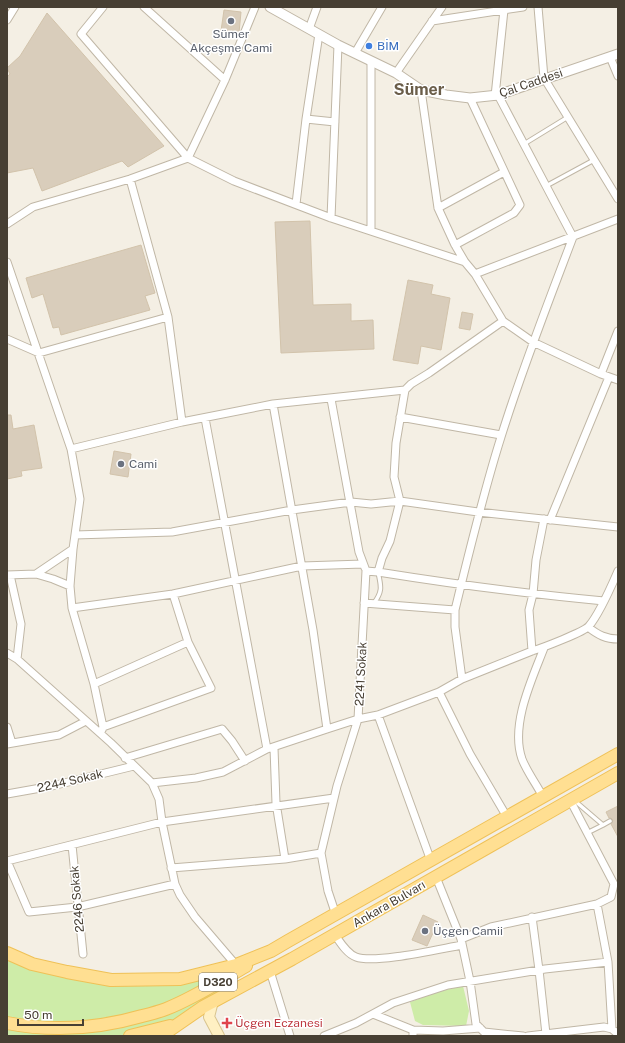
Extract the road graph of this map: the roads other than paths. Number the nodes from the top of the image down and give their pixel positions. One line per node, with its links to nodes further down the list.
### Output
1 (15, 7): 12 (street)
2 (103, 7): 31 (street)
3 (144, 7): 23 (street)
4 (255, 7): 23 (street)
5 (270, 7): 14 (street, Çal Caddesi)
6 (317, 7): 14 (street)
7 (382, 7): 17 (street)
8 (442, 7): 13 (street)
9 (523, 7): 11 (street)
10 (538, 7): 22 (street)
11 (504, 10): 13 (street); 25 (street)
12 (7, 20)
13 (432, 21): 20 (street)
14 (309, 29): 15 (street, Çal Caddesi)
15 (319, 34): 16 (street, Çal Caddesi); 28 (street)
16 (338, 45): 17 (street, Çal Caddesi); 29 (street)
17 (355, 53): 19 (street, Çal Caddesi)
18 (614, 55): 21 (street); 22 (street, Çal Caddesi)
19 (371, 61): 20 (street, Çal Caddesi); 42 (street)
20 (396, 73): 24 (street, Çal Caddesi)
21 (618, 76)
22 (544, 78): 25 (street, Çal Caddesi); 27 (street)
23 (225, 80): 31 (street)
24 (421, 90): 26 (street, Çal Caddesi); 38 (street)
25 (496, 96): 26 (street, Çal Caddesi); 30 (street)
26 (470, 98): 33 (street)
27 (568, 117): 30 (lane); 32 (street)
28 (306, 119): 29 (street); 37 (street)
29 (335, 122): 39 (street)
30 (524, 144): 35 (street)
31 (188, 158): 34 (street); 37 (street)
32 (594, 160): 35 (lane); 36 (street)
33 (504, 172): 38 (street); 44 (street)
34 (130, 180): 41 (street); 48 (street)
35 (546, 186): 43 (street)
36 (618, 199)
37 (296, 204): 39 (street)
38 (438, 208): 44 (street)
39 (331, 218): 42 (street)
40 (618, 219): 43 (street)
41 (7, 224)
42 (371, 230): 46 (street)
43 (573, 237): 47 (street); 52 (street)
44 (455, 245): 46 (street)
45 (7, 262): 53 (street)
46 (466, 262): 47 (street)
47 (475, 274): 49 (street)
48 (168, 317): 53 (street); 62 (street)
49 (503, 321): 52 (street); 57 (street)
50 (618, 331): 54 (street)
51 (7, 339): 53 (street)
52 (533, 342): 54 (street); 63 (street)
53 (39, 353): 64 (street)
54 (601, 374): 55 (street)
55 (609, 377): 56 (street); 69 (street)
56 (618, 380)
57 (405, 390): 58 (street); 61 (street)
58 (331, 399): 59 (street); 66 (street, 2241 Sokak)
59 (273, 404): 60 (street); 67 (street)
60 (205, 418): 62 (street); 70 (street)
61 (400, 418): 63 (street); 65 (street)
62 (182, 422): 64 (street)
63 (501, 435): 68 (street)
64 (71, 449): 72 (street)
65 (400, 501): 66 (street); 68 (street); 77 (street)
66 (350, 502): 67 (street); 75 (street, 2241 Sokak)
67 (292, 510): 70 (street); 74 (street)
68 (478, 512): 69 (street); 81 (street)
69 (547, 519): 71 (street); 84 (street)
70 (225, 523): 72 (street); 80 (street)
71 (618, 528)
72 (75, 535): 73 (street)
73 (73, 549): 78 (street); 82 (street)
74 (302, 566): 75 (street); 80 (street); 104 (street)
75 (365, 568): 77 (street); 86 (street, 2241 Sokak)
76 (618, 571): 85 (street)
77 (378, 572): 81 (street); 87 (lane)
78 (36, 574): 79 (street); 82 (street)
79 (8, 575): 96 (street)
80 (236, 580): 83 (street); 107 (street)
81 (461, 585): 84 (street); 89 (street)
82 (70, 586): 88 (street)
83 (173, 594): 88 (street); 92 (street)
84 (533, 594): 85 (street); 94 (street)
85 (604, 601): 90 (street)
86 (364, 604): 87 (street); 101 (street, 2241 Sokak)
87 (374, 604): 89 (street)
88 (72, 608): 98 (street)
89 (455, 610): 97 (street)
90 (588, 627): 91 (street); 93 (street)
91 (618, 639)
92 (188, 642): 98 (street); 105 (street)
93 (544, 648): 94 (street); 115 (street)
94 (532, 651): 97 (street)
95 (7, 653): 96 (street)
96 (17, 659): 102 (street)
97 (462, 679): 99 (street)
98 (94, 684): 105 (street)
99 (439, 692): 100 (street); 119 (street)
100 (378, 714): 101 (street); 127 (street)
101 (358, 719): 104 (street, 2241 Sokak); 116 (street)
102 (86, 721): 105 (street); 106 (street)
103 (7, 727): 106 (street)
104 (327, 729): 107 (street, 2241 Sokak)
105 (102, 730): 109 (street)
106 (9, 744)
107 (271, 749): 110 (street, 2241 Sokak); 118 (street)
108 (618, 754): 115 (main road, Ankara Bulvarı)
109 (125, 758): 110 (street); 111 (street)
110 (245, 761): 113 (street, 2241 Sokak)
111 (134, 766): 113 (street); 114 (street, 2244 Sokak)
112 (618, 773): 117 (main road, Ankara Bulvarı)
113 (152, 783): 120 (street)
114 (7, 794)
115 (543, 797): 119 (main road, Ankara Bulvarı)
116 (334, 798): 118 (street); 125 (street)
117 (571, 799): 122 (lane); 123 (street); 130 (main road, Ankara Bulvarı)
118 (277, 807): 120 (street); 126 (street)
119 (507, 817): 127 (main road, Ankara Bulvarı)
120 (162, 822): 124 (street); 129 (street)
121 (610, 822): 122 (lane)
122 (603, 825): 123 (lane)
123 (587, 833): 132 (street)
124 (72, 844): 128 (street); 134 (street, 2246 Sokak)
125 (321, 853): 126 (street); 135 (street)
126 (285, 859): 129 (street)
127 (431, 860): 135 (main road, Ankara Bulvarı)
128 (7, 861): 134 (street)
129 (172, 868): 131 (street)
130 (436, 877): 137 (main road, Ankara Bulvarı); 138 (street)
131 (175, 884): 134 (street); 143 (street)
132 (616, 886): 133 (street)
133 (597, 904): 136 (street); 142 (street)
134 (77, 907): 141 (street, 2246 Sokak)
135 (336, 915): 139 (main road, Ankara Bulvarı)
136 (532, 917): 138 (street); 144 (street)
137 (335, 935): 138 (street); 145 (main road, Ankara Bulvarı)
138 (461, 942): 146 (street)
139 (271, 951): 143 (main road, Ankara Bulvarı); 149 (main road, Ankara Bulvarı / D320)
140 (7, 954): 143 (main road, Ankara Bulvarı)
141 (83, 954)
142 (608, 962): 144 (street); 152 (street)
143 (236, 965)
144 (539, 970): 146 (street); 154 (street)
145 (270, 971): 147 (main road, Ankara Bulvarı); 159 (street)
146 (470, 981): 148 (street); 151 (street)
147 (214, 1001): 150 (main road, Ankara Bulvarı); 158 (main road)
148 (373, 1014): 153 (street); 160 (street)
149 (7, 1023)
150 (178, 1024): 156 (main road); 157 (main road, Ankara Bulvarı)
151 (480, 1028): 153 (street); 161 (street)
152 (614, 1032): 155 (street)
153 (413, 1033)
154 (546, 1034): 155 (street); 162 (street)
155 (563, 1034)
156 (130, 1036)
157 (161, 1036)
158 (219, 1036)
159 (290, 1036)
160 (324, 1036)
161 (522, 1036)
162 (528, 1036)

